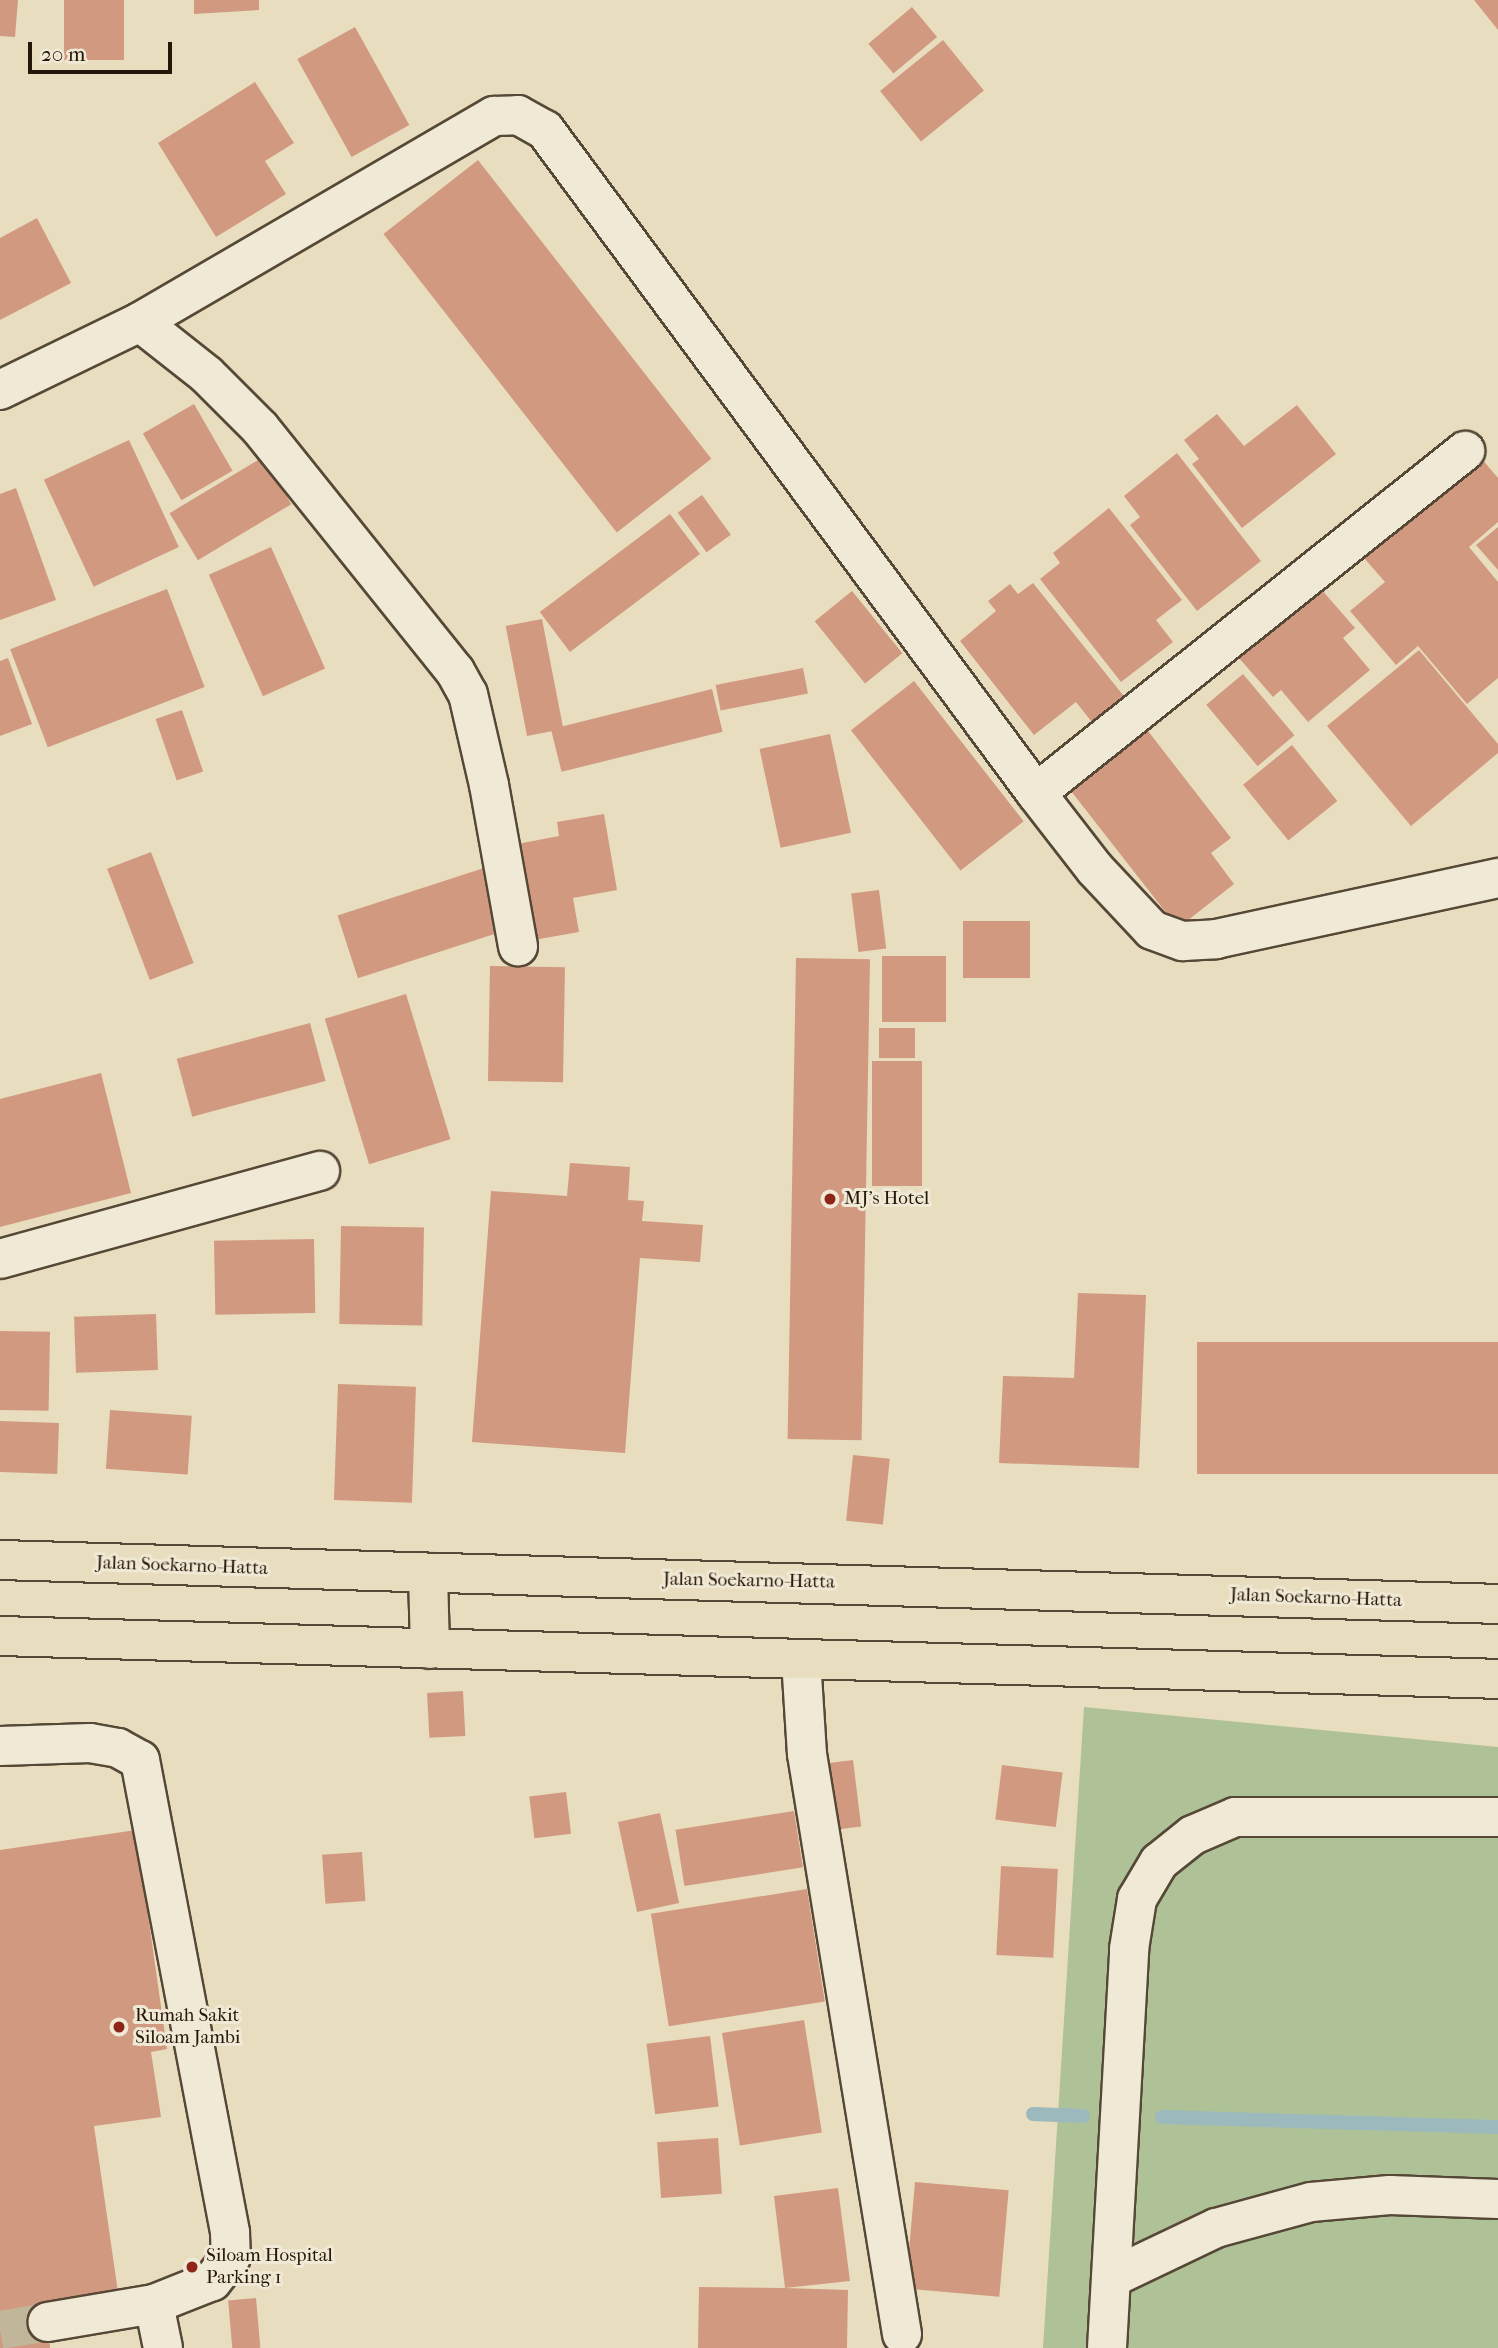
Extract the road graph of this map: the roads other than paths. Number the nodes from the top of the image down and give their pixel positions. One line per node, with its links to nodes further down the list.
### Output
1 (140, 322): 2 (street); 4 (street); 6 (street)
2 (0, 390)
3 (1465, 451): 4 (street)
4 (1036, 793): 5 (street)
5 (1498, 878)
6 (518, 946)
7 (320, 1171): 8 (street)
8 (0, 1259)
9 (0, 1560): 10 (highway, Jalan Soekarno-Hatta)
10 (428, 1573): 11 (highway, Jalan Soekarno-Hatta); 13 (highway)
11 (1498, 1604)
12 (0, 1636): 13 (highway)
13 (430, 1649): 14 (highway)
14 (802, 1659): 15 (highway); 22 (street)
15 (1498, 1679)
16 (0, 1746): 20 (street)
17 (1498, 1817): 19 (street)
18 (1498, 2199): 19 (street)
19 (1111, 2278): 24 (street)
20 (154, 2304): 21 (street); 23 (street)
21 (48, 2322)
22 (902, 2334)
23 (163, 2348)
24 (1107, 2348)

